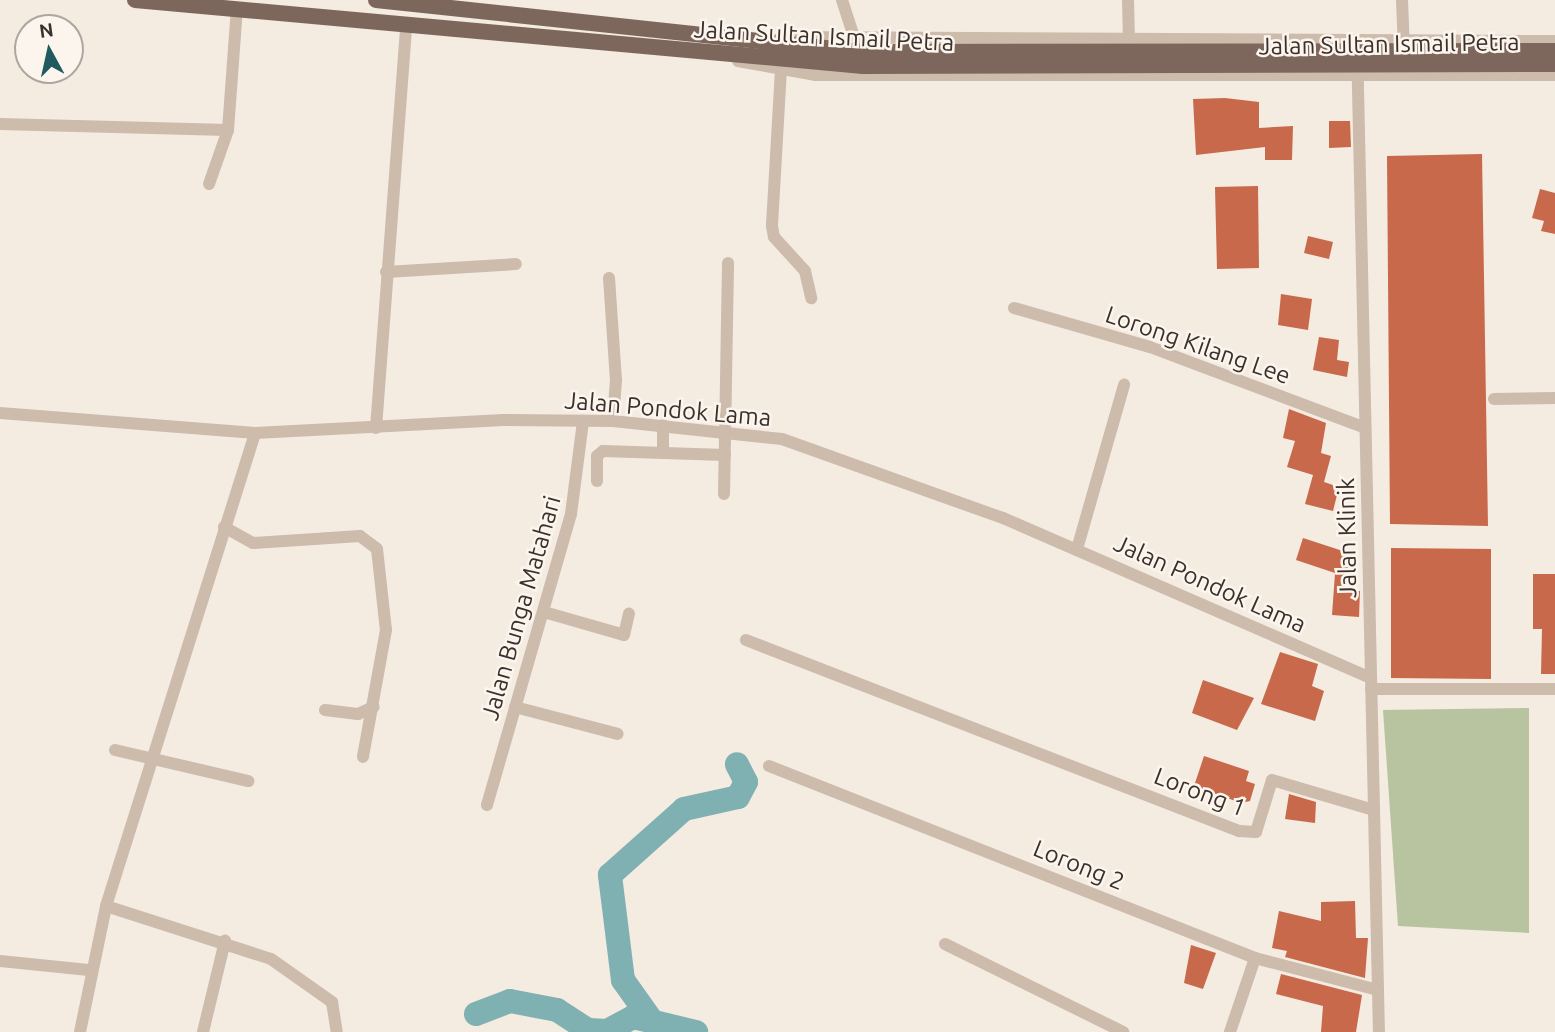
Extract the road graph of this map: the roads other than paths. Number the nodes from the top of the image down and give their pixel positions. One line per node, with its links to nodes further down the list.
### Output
1 (135, 0): 6 (main road, Jalan Sultan Ismail Petra)
2 (376, 0): 14 (main road, Jalan Sultan Ismail Petra)
3 (842, 0): 14 (street)
4 (1128, 0): 8 (street)
5 (1402, 0): 11 (street)
6 (237, 8): 7 (main road, Jalan Sultan Ismail Petra); 21 (street)
7 (406, 27): 12 (main road, Jalan Sultan Ismail Petra); 25 (street)
8 (1129, 41): 10 (street); 14 (street)
9 (1555, 41): 11 (street)
10 (1357, 43): 11 (street); 19 (street, Jalan Klinik)
11 (1404, 43): 18 (street)
12 (687, 51): 14 (main road, Jalan Sultan Ismail Petra); 16 (street)
13 (1555, 51): 14 (main road, Jalan Sultan Ismail Petra, bridge)
14 (860, 52): 15 (main road, Jalan Sultan Ismail Petra, bridge)
15 (1555, 64)
16 (781, 69): 19 (street); 27 (street)
17 (1555, 75): 18 (street)
18 (1405, 77): 19 (street)
19 (1358, 78): 37 (street, Jalan Klinik)
20 (0, 124): 21 (street)
21 (228, 130): 22 (street)
22 (209, 184)
23 (728, 263): 38 (street)
24 (516, 264): 25 (street)
25 (386, 272): 36 (street)
26 (609, 278): 34 (street)
27 (811, 298)
28 (1014, 308): 37 (street, Lorong Kilang Lee)
29 (1124, 385): 45 (street)
30 (1555, 398): 31 (street)
31 (1493, 399)
32 (0, 413): 39 (street, Jalan Pondok Lama)
33 (583, 421): 34 (street, Jalan Pondok Lama); 36 (street, Jalan Pondok Lama); 46 (street, Jalan Bunga Matahari)
34 (613, 421): 35 (street, Jalan Pondok Lama)
35 (663, 425): 38 (street, Jalan Pondok Lama); 40 (street)
36 (376, 428): 39 (street, Jalan Pondok Lama)
37 (1366, 428): 49 (street, Jalan Klinik)
38 (725, 430): 41 (street); 45 (street, Jalan Pondok Lama)
39 (255, 433): 44 (street)
40 (663, 452): 41 (street); 42 (street)
41 (725, 455): 43 (street)
42 (597, 481)
43 (724, 494)
44 (224, 527): 51 (street); 56 (street)
45 (1077, 549): 49 (street, Jalan Pondok Lama)
46 (544, 612): 47 (street); 52 (street, Jalan Bunga Matahari)
47 (629, 614)
48 (746, 640): 61 (street, Lorong 1)
49 (1371, 684): 50 (street); 61 (street, Jalan Klinik)
50 (1555, 689)
51 (374, 707): 53 (street); 57 (street)
52 (515, 707): 54 (street); 60 (street, Jalan Bunga Matahari)
53 (325, 710)
54 (618, 734)
55 (115, 750): 56 (street)
56 (153, 755): 59 (street); 62 (street)
57 (362, 757)
58 (769, 766): 65 (street, Lorong 2)
59 (248, 781)
60 (487, 805)
61 (1374, 810): 68 (street, Jalan Klinik)
62 (106, 906): 63 (street); 67 (street)
63 (225, 941): 70 (street); 71 (street)
64 (945, 944): 72 (street)
65 (1255, 958): 68 (street, Lorong 2); 73 (street)
66 (0, 961): 67 (street)
67 (89, 970): 69 (street)
68 (1378, 990): 74 (street, Jalan Klinik)
69 (80, 1032)
70 (203, 1032)
71 (337, 1032)
72 (1123, 1032)
73 (1230, 1032)
74 (1379, 1032)

